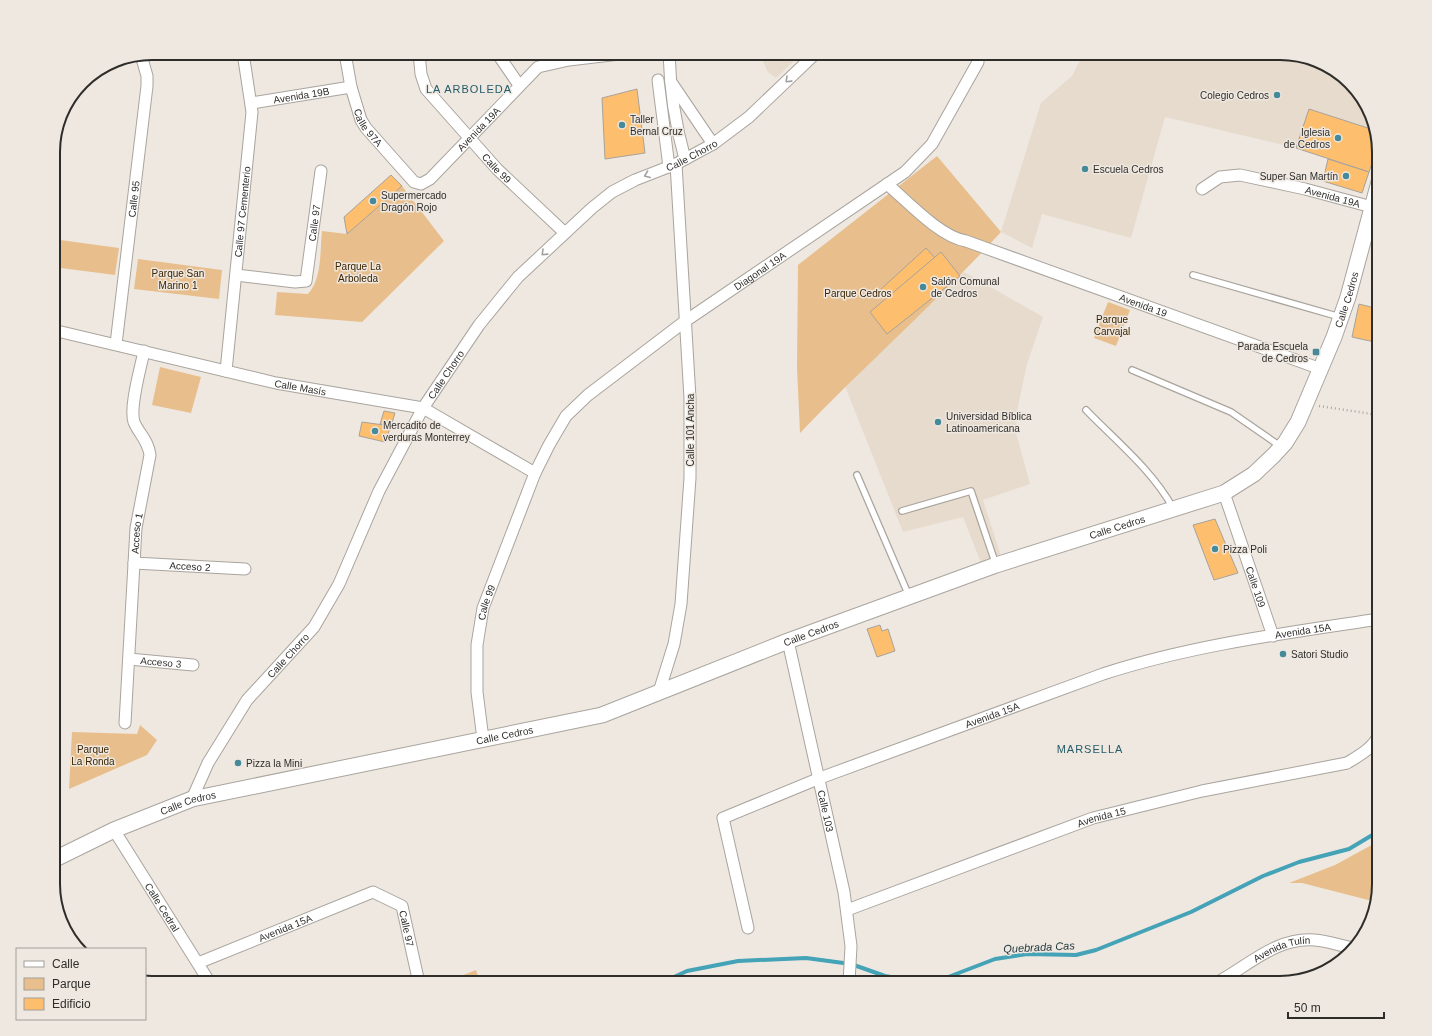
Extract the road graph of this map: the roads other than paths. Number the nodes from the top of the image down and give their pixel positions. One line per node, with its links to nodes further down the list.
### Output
1 (244, 60): 14 (street, Calle 97 Cementerio)
2 (346, 60): 13 (street, Calle 97A)
3 (420, 60): 15 (street, Calle 99)
4 (502, 60): 12 (street)
5 (557, 60): 12 (street, Avenida 19A)
6 (669, 60): 10 (street)
7 (809, 60): 16 (street, Calle Chorro, one-way to 16)
8 (143, 61): 29 (street, Calle 95)
9 (978, 62): 20 (street, Diagonal 19A)
10 (670, 79): 16 (street); 17 (street)
11 (658, 80): 17 (street)
12 (519, 85): 15 (street, Avenida 19A)
13 (351, 87): 14 (street, Avenida 19B); 19 (street, Calle 97A)
14 (252, 103): 24 (street, Calle 97 Cementerio)
15 (468, 138): 19 (street, Avenida 19A); 23 (street, Calle 99)
16 (713, 144): 17 (street, Calle Chorro)
17 (677, 163): 23 (street, Calle Chorro, one-way to 23); 27 (street, Calle 101 Ancha)
18 (321, 171): 24 (street, Calle 97)
19 (421, 184)
20 (887, 184): 27 (street, Diagonal 19A); 31 (street, Avenida 19)
21 (1202, 189): 22 (street, Avenida 19A)
22 (1372, 207): 26 (street, Calle Cedros)
23 (565, 233): 34 (street, Calle Chorro, one-way to 34)
24 (236, 275): 33 (street, Calle 97 Cementerio)
25 (1193, 275): 26 (lane)
26 (1341, 317): 31 (street, Calle Cedros)
27 (684, 322): 37 (street, Diagonal 19A); 51 (street, Calle 101 Ancha)
28 (60, 332): 29 (street, Calle Masís)
29 (116, 344): 30 (street, Calle Masís)
30 (144, 351): 33 (street, Calle Masís); 42 (street, Acceso 1)
31 (1321, 369): 36 (street, Calle Cedros)
32 (1132, 370): 36 (lane)
33 (226, 371): 34 (street, Calle Masís)
34 (423, 408): 37 (street, Calle Masís); 56 (street, Calle Chorro)
35 (1086, 410): 40 (lane)
36 (1281, 447): 39 (street, Calle Cedros)
37 (535, 473): 53 (street, Calle 99)
38 (857, 475): 45 (lane)
39 (1224, 493): 40 (street, Calle Cedros); 47 (street, Calle 109)
40 (1173, 508): 43 (street, Calle Cedros)
41 (902, 511): 43 (lane)
42 (134, 564): 44 (street, Acceso 2); 49 (street, Acceso 1)
43 (996, 564): 45 (street, Calle Cedros)
44 (245, 569)
45 (909, 596): 48 (street, Calle Cedros)
46 (1372, 619): 47 (street, Avenida 15A)
47 (1273, 636): 55 (street, Avenida 15A)
48 (788, 641): 51 (street, Calle Cedros); 55 (street, Calle 103)
49 (128, 659): 50 (street, Acceso 3); 52 (street, Acceso 1)
50 (193, 665)
51 (659, 692): 53 (street, Calle Cedros)
52 (125, 723)
53 (483, 739): 56 (street, Calle Cedros)
54 (1372, 745): 60 (street, Avenida 15)
55 (820, 778): 60 (street, Calle 103); 61 (street, Avenida 15A)
56 (192, 799): 57 (street, Calle Cedros)
57 (114, 830): 58 (street, Calle Cedros); 63 (street, Calle Cedral)
58 (60, 857)
59 (373, 892): 63 (street, Avenida 15A); 65 (street, Calle 97)
60 (847, 910): 66 (street, Calle 103)
61 (748, 928)
62 (1347, 947): 67 (street, Avenida Tulín)
63 (198, 963): 64 (street, Calle Cedral)
64 (206, 976)
65 (417, 976)
66 (849, 976)
67 (1237, 976)

